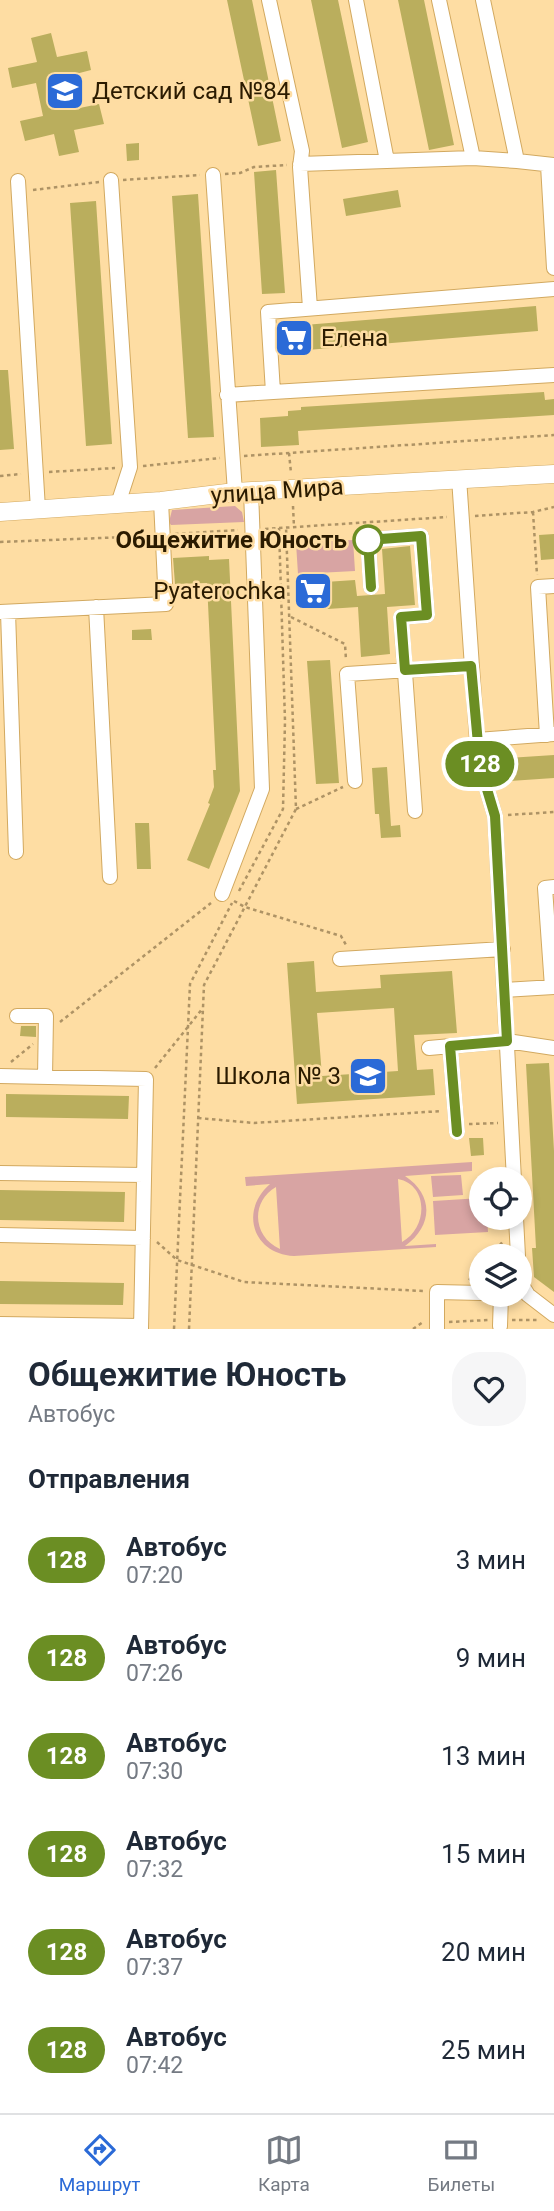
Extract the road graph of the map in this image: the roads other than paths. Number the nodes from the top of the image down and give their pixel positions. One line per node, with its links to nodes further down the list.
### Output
1 (269, 0): 8 (street)
2 (356, 0): 6 (street)
3 (439, 0): 5 (street)
4 (483, 0): 7 (street)
5 (472, 158): 6 (street); 7 (street)
6 (387, 161): 8 (street)
7 (517, 161): 9 (street)
8 (300, 164): 15 (street)
9 (551, 165): 13 (street)
10 (213, 175): 18 (street)
11 (111, 180): 23 (street)
12 (19, 186): 24 (street)
13 (554, 268)
14 (554, 289): 15 (street)
15 (310, 309): 17 (street)
16 (554, 374): 17 (street)
17 (273, 392): 18 (street)
18 (227, 395): 21 (street)
19 (554, 474): 20 (main road, улица Мира)
20 (459, 478): 21 (main road, улица Мира); 30 (street)
21 (243, 492): 22 (main road, улица Мира); 39 (street)
22 (161, 501): 23 (main road, улица Мира); 28 (street)
23 (118, 504): 24 (main road, улица Мира)
24 (38, 509): 25 (main road, улица Мира)
25 (0, 512)
26 (554, 586): 32 (street)
27 (371, 587): 31 (street)
28 (96, 607): 29 (street); 37 (street)
29 (4, 612): 36 (street)
30 (471, 666): 31 (street); 33 (street)
31 (405, 670): 34 (street); 35 (street)
32 (551, 735): 33 (street)
33 (477, 740): 40 (street)
34 (355, 781)
35 (415, 811)
36 (16, 852)
37 (110, 877)
38 (554, 887): 42 (street)
39 (228, 897)
40 (503, 949): 41 (street); 43 (street)
41 (347, 959)
42 (553, 987): 43 (street)
43 (505, 990): 45 (street)
44 (17, 1016): 50 (street)
45 (507, 1041): 46 (street); 48 (street); 52 (street)
46 (450, 1046): 47 (street); 51 (street)
47 (429, 1048)
48 (554, 1048)
49 (0, 1076): 50 (street)
50 (45, 1077): 54 (street)
51 (456, 1122)
52 (513, 1167)
53 (0, 1173): 54 (street)
54 (144, 1175): 55 (street)
55 (143, 1234): 56 (street); 63 (street)
56 (0, 1235)
57 (469, 1293): 64 (street)
58 (532, 1300): 60 (street)
59 (500, 1307): 62 (street)
60 (554, 1315)
61 (0, 1324): 63 (street)
62 (500, 1326)
63 (141, 1328)
64 (437, 1329)

